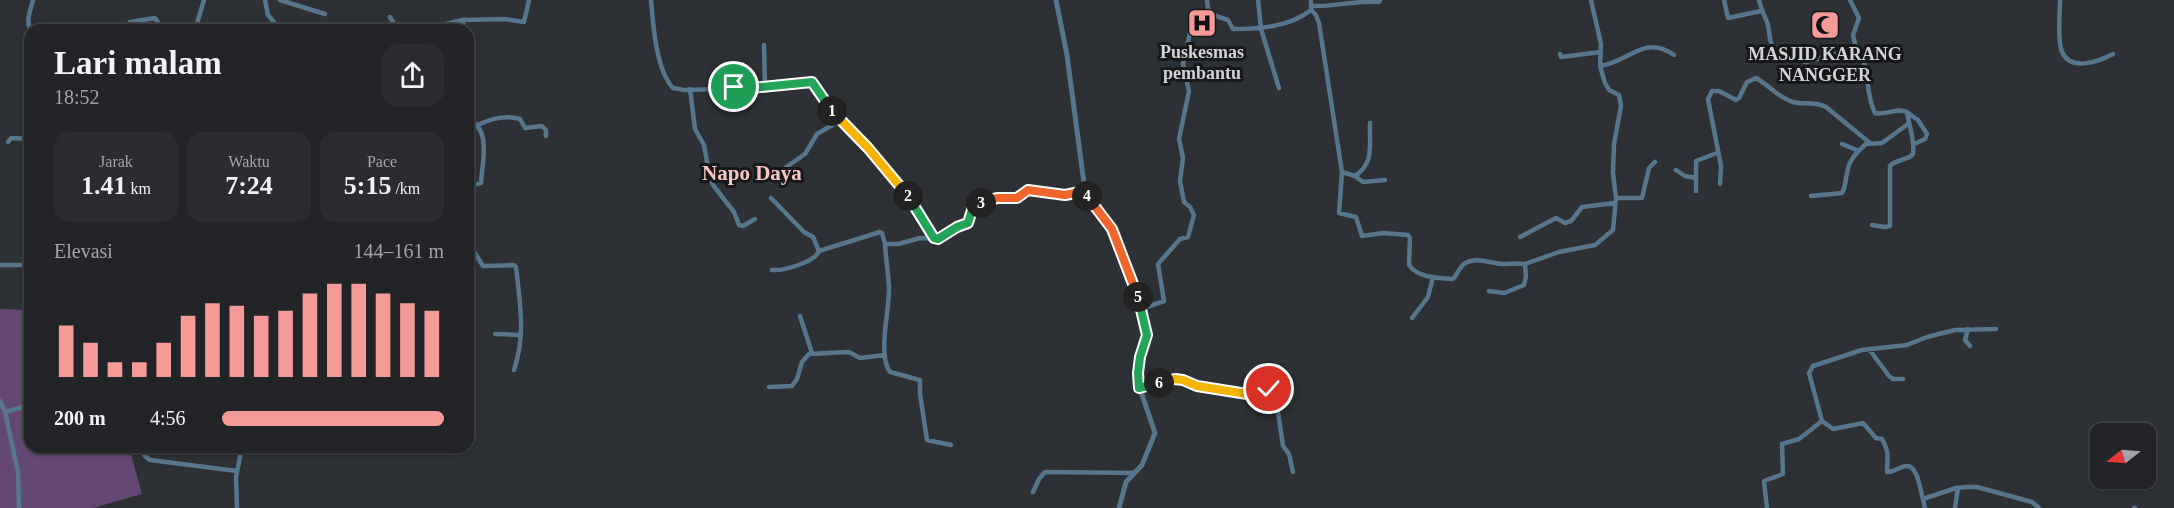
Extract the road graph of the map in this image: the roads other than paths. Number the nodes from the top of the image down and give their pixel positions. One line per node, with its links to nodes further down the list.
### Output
1 (33, 0): 23 (street)
2 (204, 0): 25 (street)
3 (265, 0): 26 (street)
4 (280, 0): 19 (street)
5 (529, 0): 21 (street)
6 (651, 0): 40 (street)
7 (1056, 0): 65 (street)
8 (1207, 0): 17 (street)
9 (1258, 0): 30 (street)
10 (1380, 0): 16 (street)
11 (1591, 0): 33 (street)
12 (1725, 0): 18 (street)
13 (1759, 0): 18 (street)
14 (1850, 0): 32 (street)
15 (2060, 0): 35 (street)
16 (1311, 5): 30 (street); 57 (street)
17 (1208, 9): 30 (street); 82 (street)
18 (1761, 11): 32 (street)
19 (325, 14)
20 (390, 17): 27 (street)
21 (462, 20): 28 (street); 29 (street)
22 (130, 22): 24 (street)
23 (28, 24)
24 (159, 24)
25 (198, 24)
26 (276, 24)
27 (394, 24)
28 (446, 24)
29 (463, 24)
30 (1261, 29): 39 (street)
31 (764, 45): 38 (street)
32 (1856, 48): 41 (street)
33 (1600, 52): 34 (street); 37 (street)
34 (1560, 54)
35 (2113, 54)
36 (1674, 55): 37 (street)
37 (1600, 66): 68 (street)
38 (765, 86): 40 (street); 42 (street)
39 (1279, 88)
40 (690, 89): 69 (street)
41 (1907, 112): 45 (street); 52 (street)
42 (841, 120): 61 (street); 72 (street)
43 (474, 123): 46 (street)
44 (1370, 123): 58 (street)
45 (1908, 124): 50 (street); 52 (street)
46 (478, 125): 47 (street); 63 (street)
47 (546, 136)
48 (24, 139): 49 (street)
49 (8, 142)
50 (1870, 143): 53 (street); 54 (street)
51 (1842, 144): 53 (street)
52 (1914, 144): 70 (street)
53 (1859, 151): 66 (street)
54 (1717, 153): 59 (street); 62 (street)
55 (1655, 162): 68 (street)
56 (1676, 170): 59 (street)
57 (1342, 172): 58 (street); 80 (street)
58 (1355, 176): 60 (street)
59 (1696, 178): 64 (street)
60 (1384, 180)
61 (784, 183)
62 (1720, 184)
63 (474, 185)
64 (1696, 190)
65 (1085, 191): 72 (street); 82 (street)
66 (1811, 196)
67 (771, 198): 74 (street)
68 (1616, 200): 71 (street); 76 (street)
69 (755, 219)
70 (1872, 225)
71 (1520, 237)
72 (934, 238): 73 (street)
73 (885, 244): 74 (street); 92 (street)
74 (819, 251): 79 (street)
75 (474, 252): 88 (street)
76 (1525, 264): 80 (street); 81 (street)
77 (0, 265): 78 (street)
78 (24, 265)
79 (772, 270)
80 (1433, 277): 84 (street)
81 (1489, 291)
82 (1141, 309): 96 (street)
83 (800, 316): 91 (street)
84 (1412, 318)
85 (1968, 329): 86 (street); 89 (street); 90 (street)
86 (1996, 329)
87 (495, 334): 88 (street)
88 (521, 336): 93 (street)
89 (1970, 346)
90 (1869, 349): 94 (street); 100 (street)
91 (812, 353): 92 (street); 95 (street)
92 (885, 355): 101 (street)
93 (514, 370)
94 (1903, 379)
95 (769, 387)
96 (1139, 388): 105 (street); 106 (street)
97 (0, 401): 99 (street)
98 (24, 407): 99 (street)
99 (3, 413): 110 (street)
100 (1822, 421): 109 (street); 113 (street)
101 (951, 445)
102 (143, 453): 104 (street)
103 (241, 453): 104 (street)
104 (237, 471): 111 (street)
105 (1293, 472)
106 (1134, 473): 108 (street); 112 (street)
107 (1958, 488): 109 (street); 115 (street); 116 (street)
108 (1033, 492)
109 (1923, 499): 114 (street)
110 (19, 508)
111 (237, 508)
112 (1119, 508)
113 (1767, 508)
114 (1925, 508)
115 (1955, 508)
116 (2039, 508)

